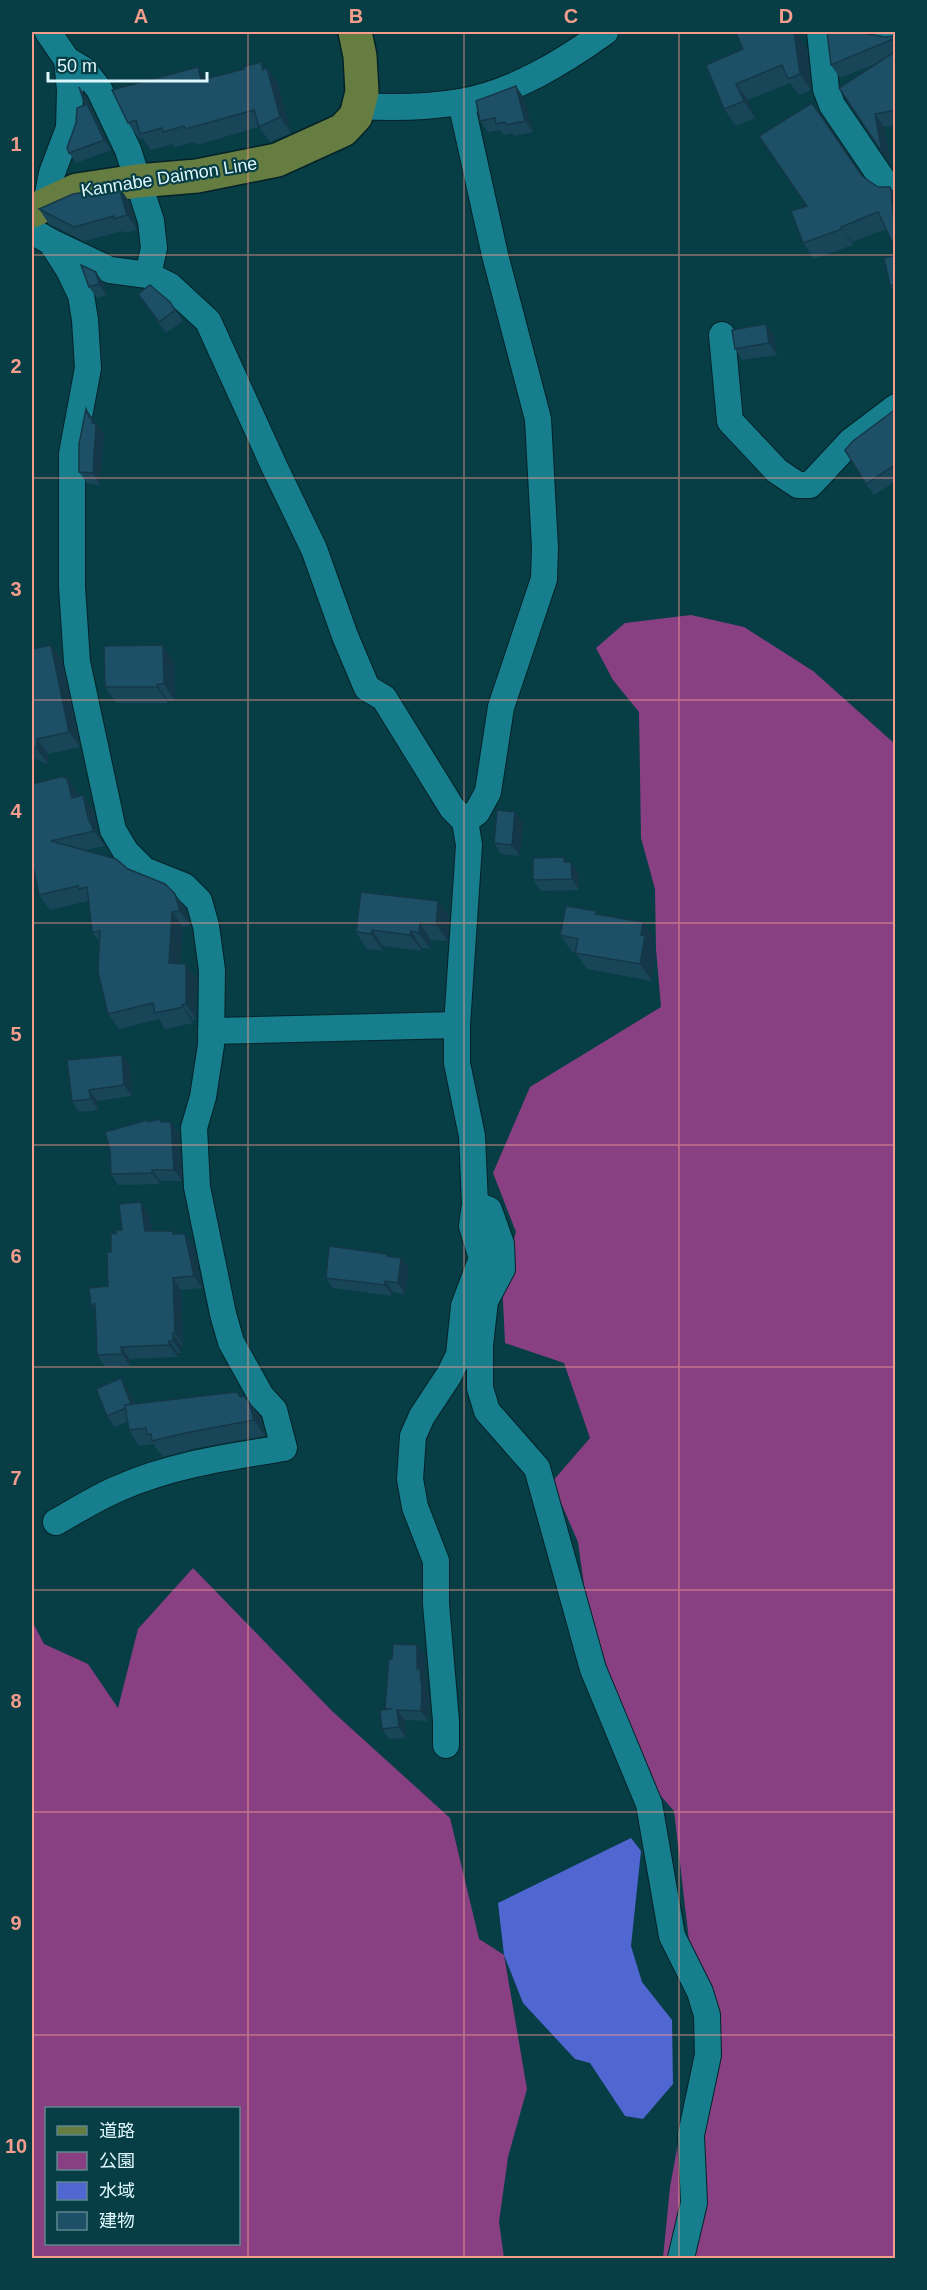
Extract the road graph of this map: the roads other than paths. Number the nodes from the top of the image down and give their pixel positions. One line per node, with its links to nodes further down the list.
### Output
1 (48, 32): 7 (street)
2 (355, 32): 9 (main road, Kannabe Daimon Line)
3 (605, 32): 8 (street)
4 (820, 32): 11 (street)
5 (874, 32): 6 (street)
6 (896, 35)
7 (67, 60): 10 (street); 12 (street)
8 (461, 102): 9 (street); 16 (street)
9 (358, 106): 10 (main road, Kannabe Daimon Line)
10 (137, 181): 12 (main road, Kannabe Daimon Line); 13 (street)
11 (896, 189)
12 (40, 222): 13 (street); 18 (street)
13 (148, 275): 16 (street)
14 (722, 335): 15 (street)
15 (896, 407)
16 (465, 821): 17 (street)
17 (457, 1025): 18 (street); 19 (street)
18 (211, 1031): 20 (street)
19 (476, 1204): 21 (street); 22 (street)
20 (56, 1522)
21 (446, 1745)
22 (681, 2259)

